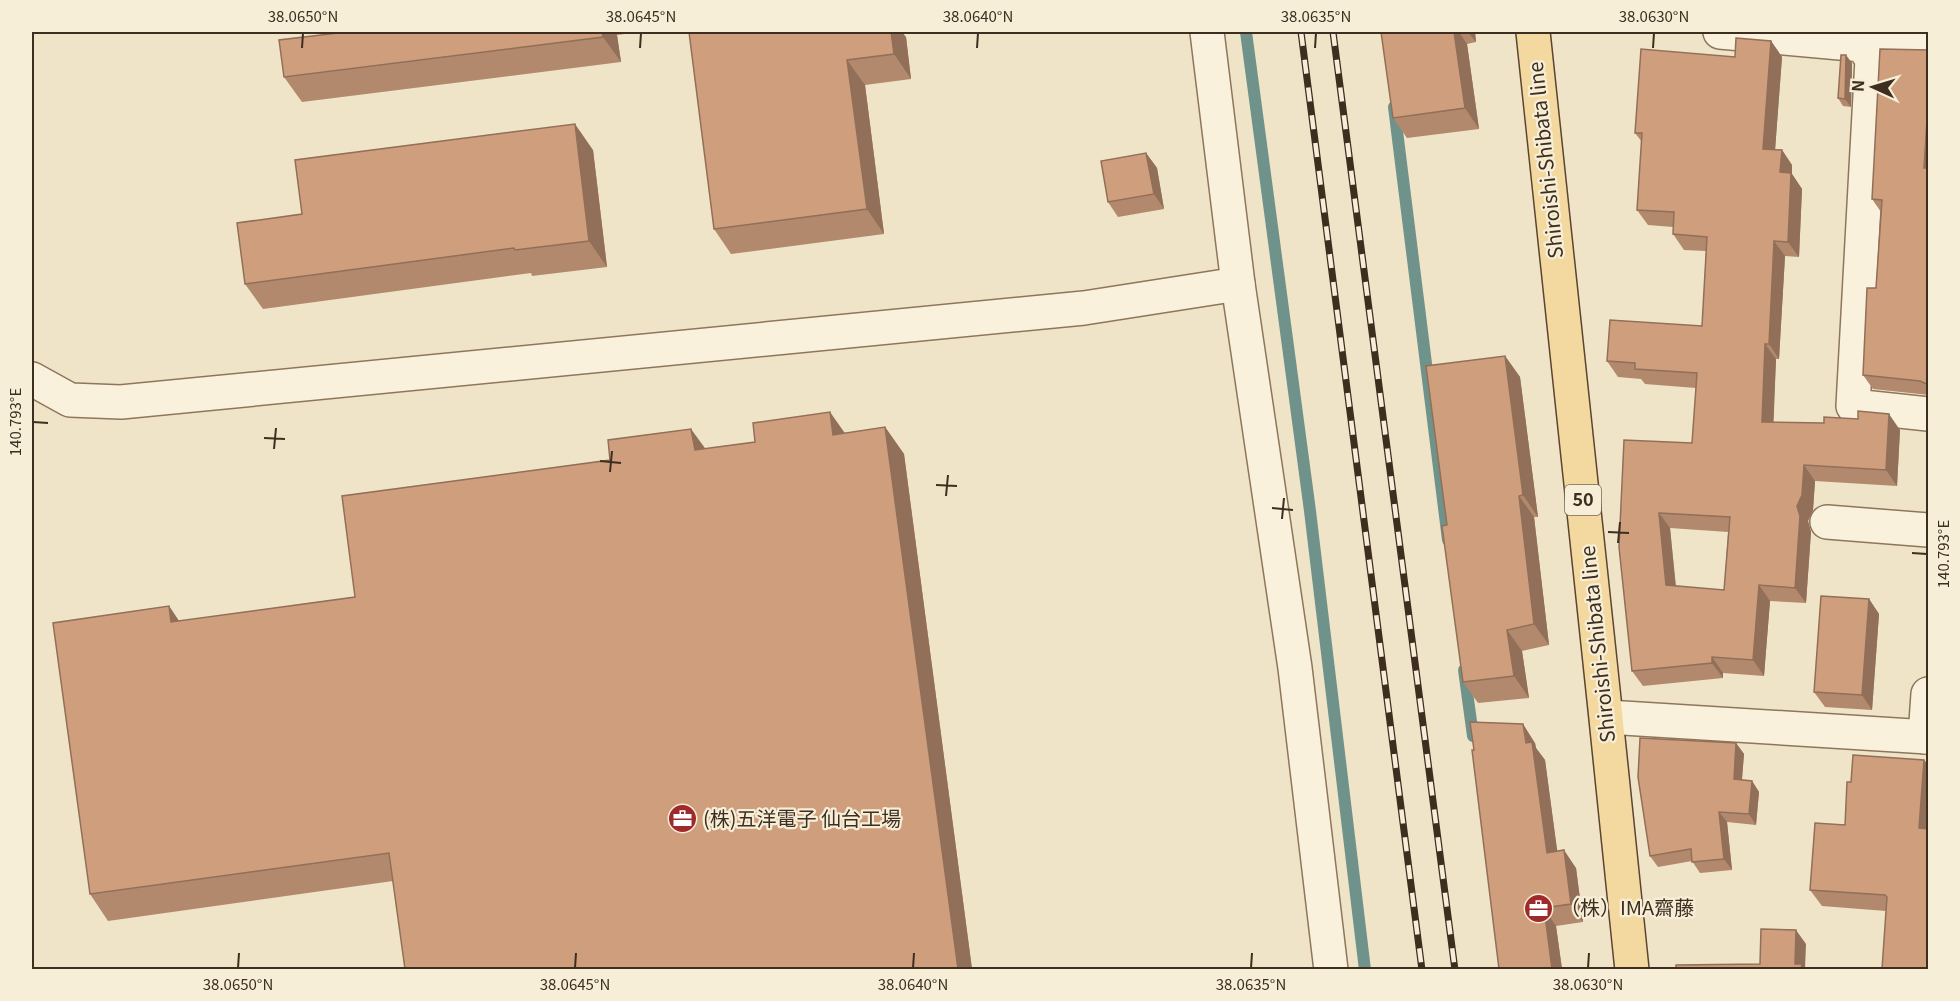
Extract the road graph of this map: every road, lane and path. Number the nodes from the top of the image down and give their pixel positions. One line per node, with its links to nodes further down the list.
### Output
1 (1207, 32): 6 (street)
2 (1533, 32): 12 (main road, Shiroishi-Shibata line / 50)
3 (1720, 32): 4 (street)
4 (1862, 45): 5 (street); 8 (street)
5 (1929, 47)
6 (1238, 284): 7 (street); 14 (street)
7 (32, 379)
8 (1929, 414)
9 (1827, 522): 10 (street)
10 (1929, 530)
11 (1929, 694): 13 (street)
12 (1607, 717): 13 (street); 15 (main road, Shiroishi-Shibata line / 50)
13 (1927, 737)
14 (1331, 969)
15 (1632, 969)

